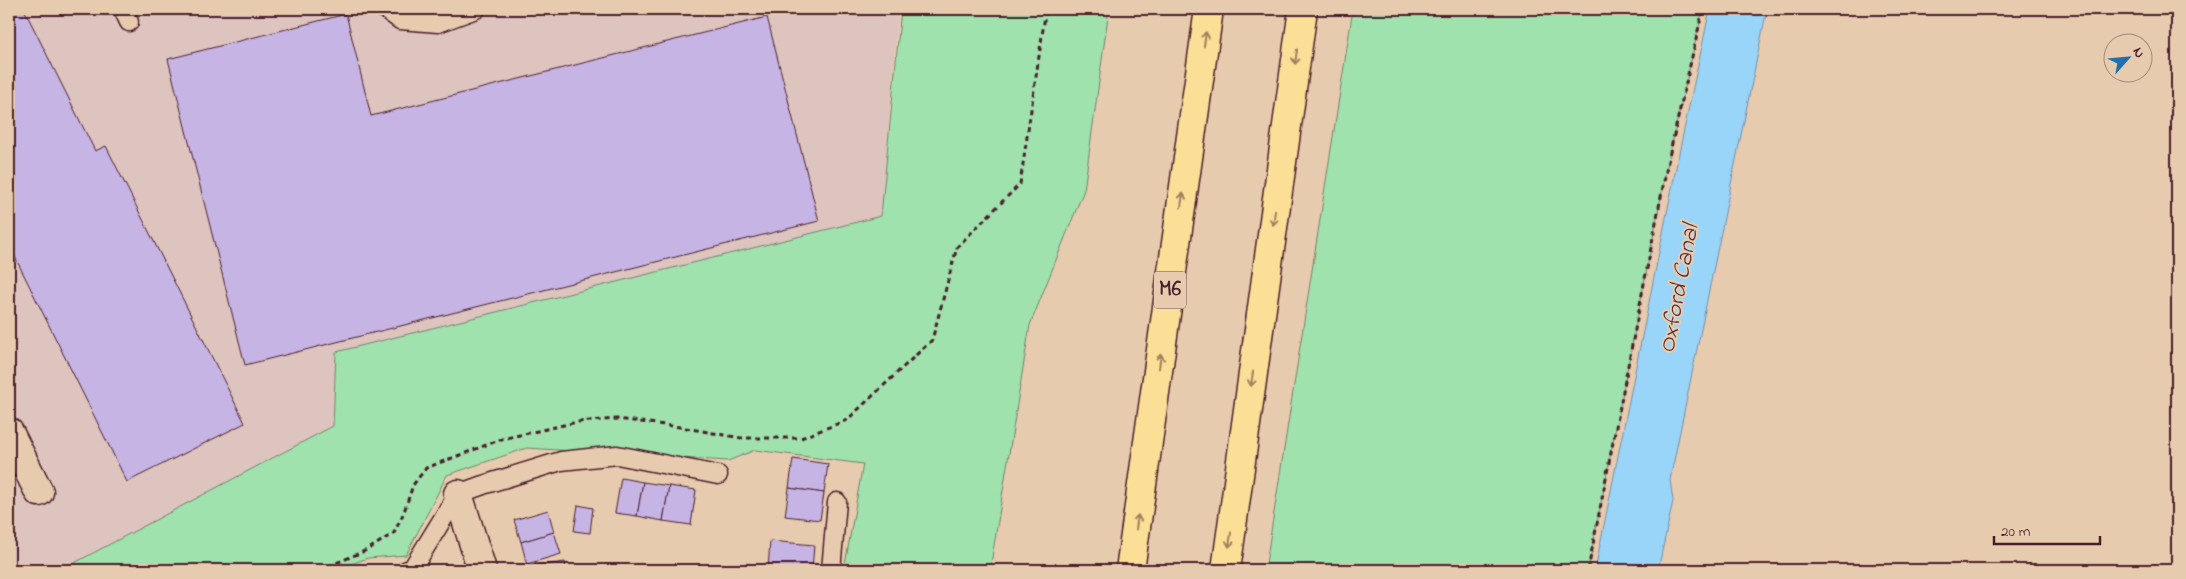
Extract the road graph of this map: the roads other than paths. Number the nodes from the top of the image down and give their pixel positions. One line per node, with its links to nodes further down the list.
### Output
1 (385, 9): 2 (lane)
2 (476, 9)
3 (1209, 9): 13 (highway, M6, one-way to 3)
4 (1303, 9): 14 (highway, one-way to 14)
5 (9, 432): 7 (street)
6 (718, 475): 8 (lane)
7 (39, 492)
8 (458, 494): 10 (lane); 11 (street)
9 (837, 502): 12 (lane)
10 (407, 570)
11 (482, 570)
12 (831, 570)
13 (1130, 570)
14 (1226, 570)

